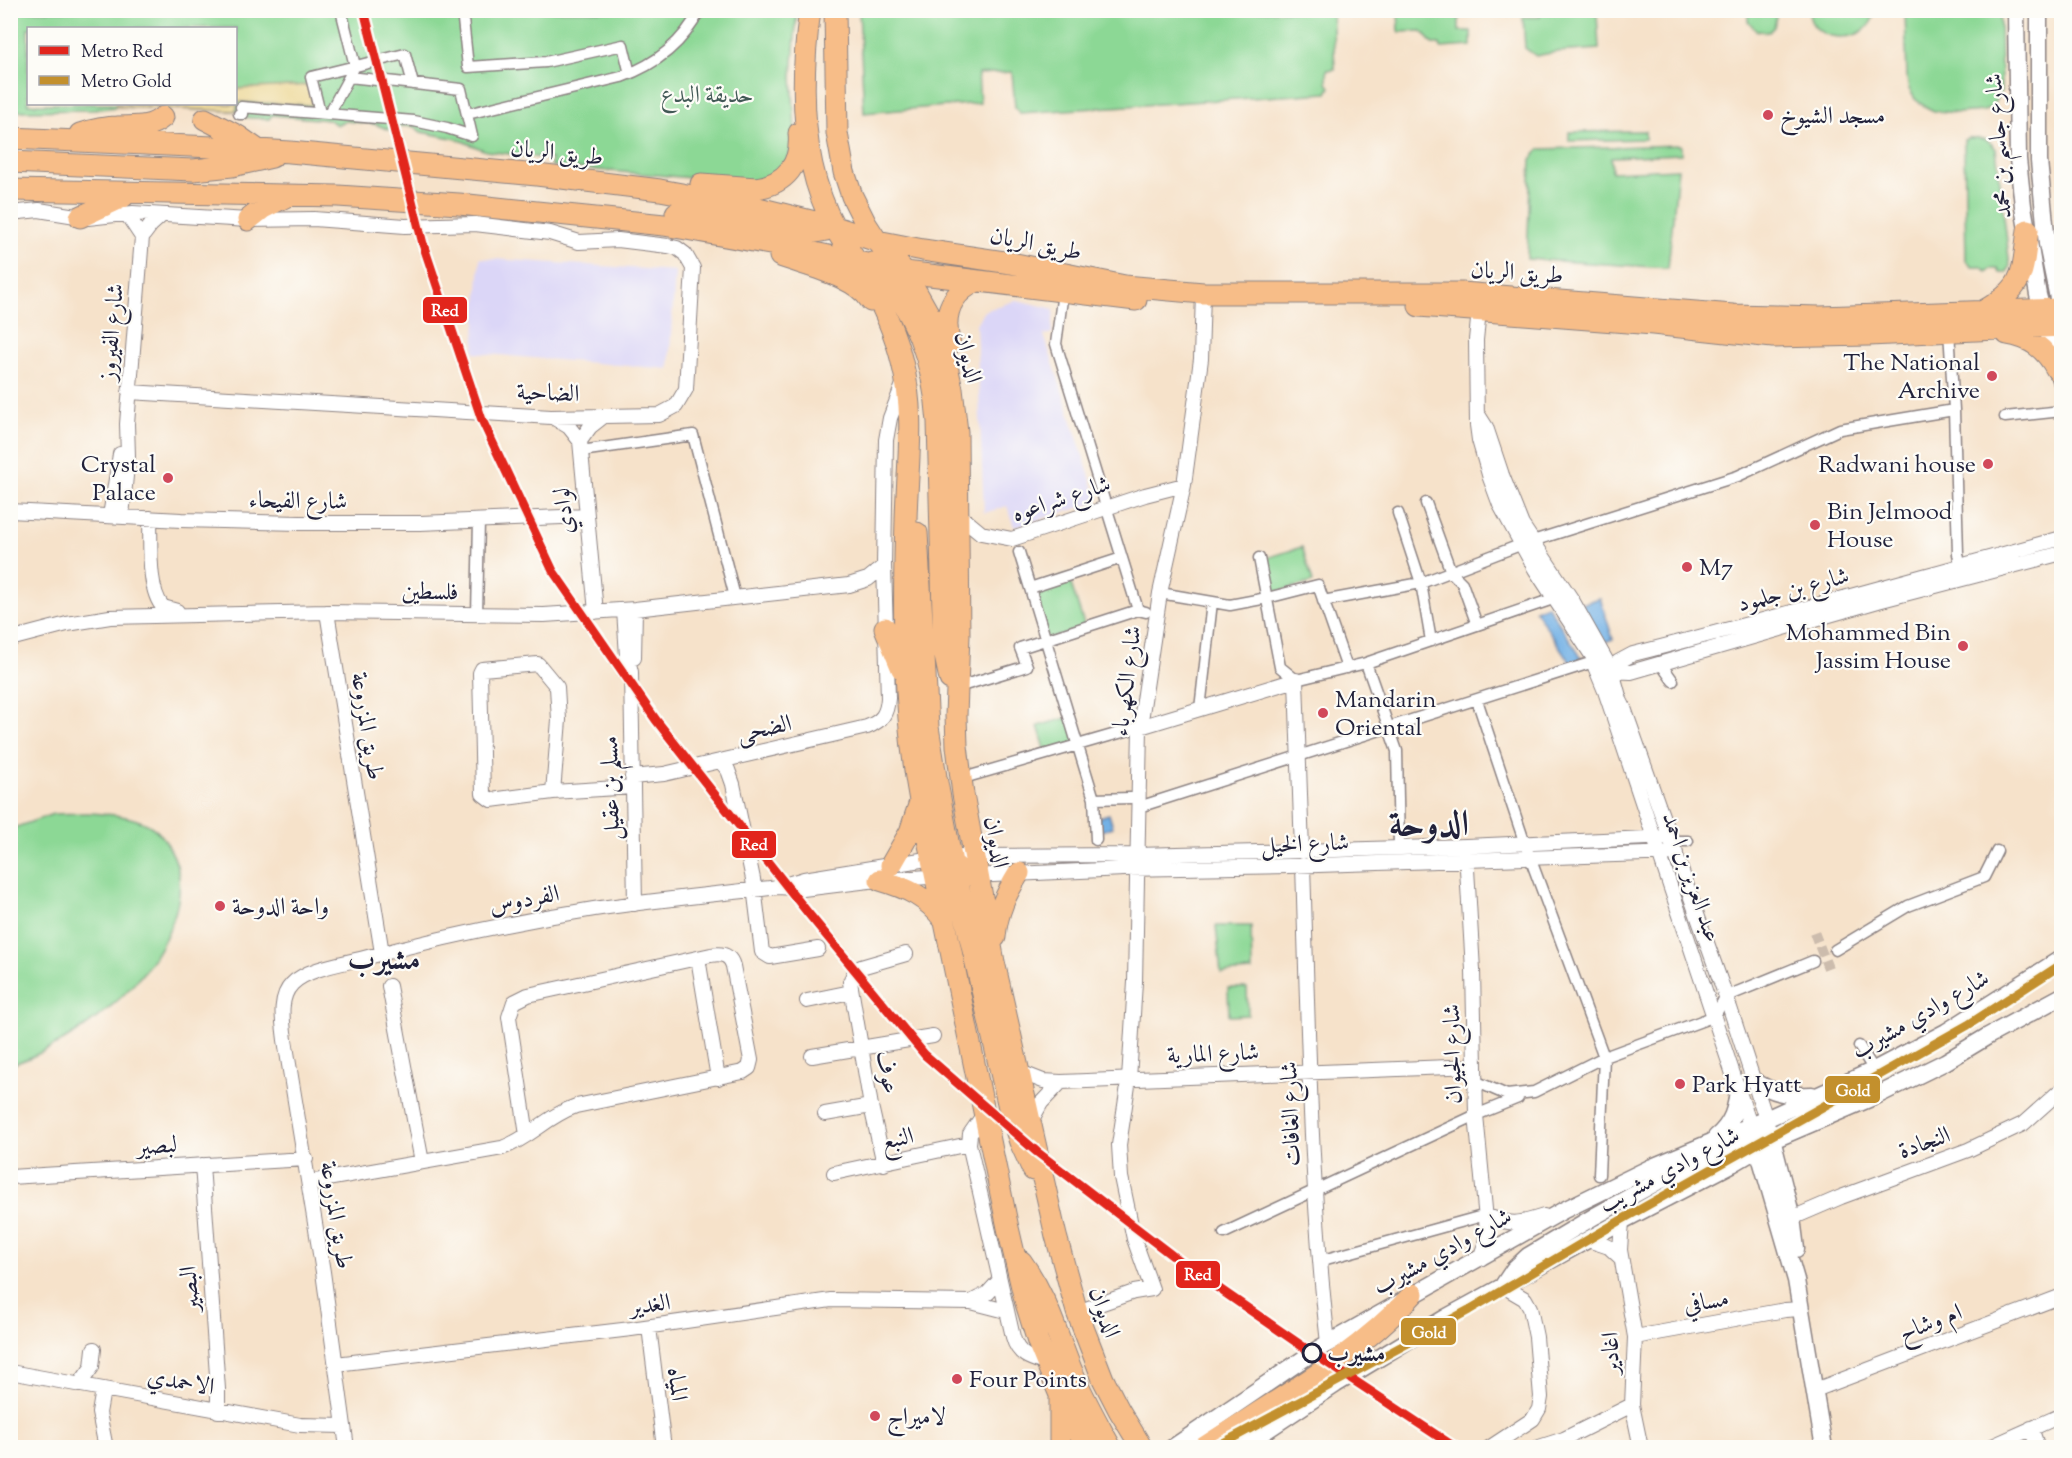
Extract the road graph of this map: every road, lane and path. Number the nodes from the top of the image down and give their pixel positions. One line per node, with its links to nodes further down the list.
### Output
1 (341, 10): 9 (street)
2 (462, 10): 10 (street)
3 (700, 10): 10 (street)
4 (810, 10): 12 (main road)
5 (816, 10): 37 (main road)
6 (835, 10): 29 (main road)
7 (2016, 10): 23 (street, شارع جاسم بن محمد)
8 (2039, 10): 41 (street, شارع جاسم بن محمد)
9 (355, 66): 11 (street); 13 (street); 15 (street)
10 (630, 74): 16 (street)
11 (349, 77): 13 (street); 15 (street)
12 (805, 81): 26 (main road); 37 (main road)
13 (413, 84): 16 (street)
14 (239, 114): 15 (street)
15 (324, 114): 16 (street)
16 (467, 114)
17 (163, 117): 20 (main road)
18 (206, 120): 21 (main road)
19 (10, 138): 20 (main road, طريق الريان)
20 (63, 140): 21 (main road, طريق الريان)
21 (258, 150): 22 (main road, طريق الريان)
22 (290, 152): 24 (main road); 26 (main road, طريق الريان)
23 (2018, 159): 38 (street, شارع جاسم بن محمد); 47 (street)
24 (10, 162)
25 (10, 190): 27 (main road, طريق الريان)
26 (660, 190): 37 (main road, طريق الريان)
27 (136, 194): 28 (main road, طريق الريان); 34 (main road)
28 (288, 196): 30 (main road, طريق الريان); 35 (main road)
29 (852, 196): 37 (main road); 40 (main road)
30 (424, 200): 36 (main road, طريق الريان); 37 (main road)
31 (10, 213): 34 (street)
32 (126, 213): 33 (street); 34 (street); 39 (street)
33 (162, 215): 35 (street); 39 (street)
34 (80, 217)
35 (248, 220): 56 (street, الضاحية)
36 (664, 225): 40 (main road, طريق الريان); 49 (main road)
37 (844, 226): 40 (main road, الديوان); 40 (main road, طريق الريان)
38 (2028, 230): 46 (main road); 47 (street, شارع جاسم بن محمد)
39 (142, 237): 53 (street, شارع الفيروز)
40 (879, 259): 42 (main road, طريق الريان); 43 (main road, طريق الريان); 49 (main road, الديوان); 52 (main road, الديوان); 115 (main road)
41 (2057, 281): 47 (street, شارع جاسم بن محمد)
42 (975, 282): 43 (main road, طريق الريان); 52 (main road)
43 (1069, 285): 44 (main road, طريق الريان); 63 (street)
44 (1203, 299): 45 (main road, طريق الريان); 46 (main road, طريق الريان); 61 (street, شارع الكهرباء)
45 (1479, 310): 48 (main road, طريق الريان); 72 (street, عبد العزيز بن احمد)
46 (1985, 310): 47 (main road, طريق الريان)
47 (2055, 316): 48 (main road, طريق الريان); 50 (street, شارع جاسم بن محمد)
48 (1952, 331): 50 (main road); 54 (street)
49 (898, 347): 51 (main road, الديوان)
50 (2059, 376)
51 (906, 378): 60 (main road, الديوان); 78 (street)
52 (952, 389): 66 (main road, الديوان)
53 (129, 392): 57 (street, الضاحية); 67 (street, شارع الفيروز)
54 (1954, 410): 72 (street); 81 (street)
55 (2061, 411): 58 (street)
56 (604, 416): 57 (street, الضاحية); 59 (street)
57 (550, 417): 59 (street)
58 (2006, 417)
59 (580, 446): 68 (street, لوادي); 88 (street)
60 (909, 476): 111 (main road, الديوان); 144 (main road)
61 (1184, 485): 63 (street, شارع شراعوه); 86 (street, شارع الكهرباء)
62 (1426, 503): 80 (street)
63 (1106, 508): 66 (street, شارع شراعوه); 76 (street)
64 (10, 511): 67 (street, شارع الفيحاء)
65 (1398, 513): 83 (street)
66 (958, 514): 115 (main road, الديوان)
67 (116, 516): 69 (street, شارع الفيحاء)
68 (586, 516): 70 (street, شارع الفيحاء); 95 (street, لوادي)
69 (150, 518): 70 (street, شارع الفيحاء); 82 (street)
70 (479, 520): 97 (street)
71 (2061, 538): 75 (street, شارع بن جلمود)
72 (1526, 543): 80 (street); 104 (street, عبد العزيز بن احمد); 110 (street, عبد العزيز بن احمد)
73 (1019, 552): 85 (street)
74 (2061, 553): 79 (street, شارع بن جلمود)
75 (1997, 555): 79 (street); 81 (street, شارع بن جلمود)
76 (1122, 558): 85 (street); 102 (street)
77 (1259, 558): 89 (street)
78 (884, 566): 84 (street, فلسطين); 87 (street)
79 (2002, 569): 81 (street, شارع بن جلمود)
80 (1451, 572): 83 (street); 99 (street)
81 (1962, 572): 107 (street, شارع بن جلمود); 110 (street, شارع بن جلمود)
82 (153, 581): 96 (street); 98 (street)
83 (1421, 583): 91 (street); 103 (street)
84 (849, 585): 87 (street, فلسطين); 88 (street, فلسطين)
85 (1030, 588): 102 (street)
86 (1160, 593): 92 (street); 119 (street, شارع الكهرباء)
87 (884, 594): 100 (street)
88 (735, 597): 93 (street, فلسطين)
89 (1267, 598): 91 (street); 92 (street); 112 (street)
90 (1550, 600): 99 (street)
91 (1323, 601): 108 (street)
92 (1212, 602): 118 (street)
93 (630, 609): 95 (street, فلسطين); 125 (street, مسلم بن عقيل)
94 (327, 612): 96 (street, فلسطين); 97 (street, فلسطين); 153 (street, طريق المزروعة)
95 (596, 612): 97 (street, فلسطين)
96 (202, 615): 98 (street, فلسطين)
97 (477, 615)
98 (138, 616): 101 (street, فلسطين)
99 (1477, 625): 103 (street)
100 (885, 628): 111 (main road); 123 (street, الضحى)
101 (10, 639)
102 (1047, 639): 115 (street); 121 (street)
103 (1431, 641): 105 (street)
104 (1586, 646): 110 (street, عبد العزيز بن احمد); 114 (street, عبد العزيز بن احمد)
105 (1366, 663): 108 (street); 120 (street)
106 (1587, 664): 120 (street)
107 (1661, 664): 109 (street, شارع بن جلمود); 113 (street)
108 (1347, 668): 112 (street)
109 (1638, 670): 110 (street, شارع بن جلمود); 117 (street)
110 (1612, 671): 114 (street); 117 (street, عبد العزيز بن احمد)
111 (906, 677): 129 (main road, الديوان)
112 (1296, 680): 118 (street); 122 (street)
113 (1673, 681)
114 (1605, 691): 131 (street, عبد العزيز بن احمد)
115 (957, 692): 124 (main road, الديوان)
116 (1477, 700): 134 (street)
117 (1624, 708): 135 (street, عبد العزيز بن احمد)
118 (1200, 709): 119 (street)
119 (1140, 727): 121 (street); 143 (street, شارع الكهرباء)
120 (1388, 729): 122 (street); 136 (street)
121 (1079, 745): 124 (street); 128 (street)
122 (1299, 758): 130 (street); 142 (street)
123 (720, 761): 125 (street, الضحى); 148 (street)
124 (960, 779): 140 (main road, الديوان)
125 (633, 782): 126 (street, الضحى); 149 (street, مسلم بن عقيل)
126 (553, 792): 126 (street, الضحى)
127 (1131, 798): 128 (street)
128 (1094, 799): 132 (street)
129 (920, 801): 144 (main road, الديوان); 145 (main road)
130 (1145, 805)
131 (1654, 837): 134 (street, شارع الخيل); 135 (street, شارع الخيل); 139 (street, عبد العزيز بن احمد)
132 (1096, 840)
133 (1688, 841): 135 (street)
134 (1525, 844): 138 (street, شارع الخيل); 141 (street)
135 (1673, 844): 139 (street, شارع الخيل); 163 (street, عبد العزيز بن احمد)
136 (1399, 848): 138 (street, شارع الخيل); 142 (street, شارع الخيل)
137 (1997, 851): 152 (street)
138 (1466, 854): 141 (street, شارع الخيل); 142 (street, شارع الخيل); 171 (street, شارع الجيوان)
139 (1659, 854): 141 (street, شارع الخيل); 165 (street, عبد العزيز بن احمد)
140 (974, 855): 143 (street, شارع الخيل); 144 (street, شارع الخيل); 147 (main road, الديوان)
141 (1530, 859): 170 (street)
142 (1298, 861): 143 (street, شارع الخيل); 143 (street, شارع الخيل); 174 (street, شارع الغافات)
143 (1138, 862): 146 (street, شارع الخيل); 176 (street, شارع الكهرباء)
144 (944, 867): 145 (street, الفردوس); 147 (main road); 150 (main road, الديوان); 204 (main road)
145 (885, 872): 148 (street, الفردوس); 150 (main road)
146 (1019, 873): 147 (street, شارع الخيل); 158 (main road)
147 (977, 876): 158 (main road, الديوان)
148 (754, 890): 149 (street, الفردوس); 151 (street)
149 (635, 904): 153 (street, الفردوس)
150 (946, 922): 185 (main road, الديوان)
151 (818, 949)
152 (1835, 950)
153 (382, 953): 160 (street, الفردوس)
154 (906, 954): 161 (street)
155 (698, 958): 175 (street); 175 (street); 190 (street)
156 (2061, 958): 172 (street, شارع وادي مشيرب)
157 (1814, 961): 163 (street)
158 (994, 962): 173 (main road, الديوان)
159 (389, 986): 194 (street)
160 (287, 990): 193 (street, طريق المزروعة)
161 (851, 992): 164 (street); 168 (street, عوف)
162 (2061, 996): 189 (street, شارع وادي مشيرب)
163 (1725, 997): 165 (street); 177 (street, عبد العزيز بن احمد)
164 (807, 1001)
165 (1715, 1016): 170 (street); 180 (street, عبد العزيز بن احمد)
166 (933, 1036): 168 (street)
167 (1859, 1046): 172 (street)
168 (861, 1047): 169 (street); 184 (street, عوف)
169 (812, 1056)
170 (1604, 1058): 182 (street); 199 (street)
171 (1475, 1066): 174 (street, شارع المارية); 178 (street, شارع الجيوان)
172 (1874, 1071): 183 (street, شارع وادي مشيرب)
173 (1020, 1072): 179 (street, شارع المارية); 188 (main road, الديوان)
174 (1310, 1072): 176 (street, شارع المارية); 202 (street, شارع الغافات)
175 (718, 1078): 190 (street)
176 (1129, 1079): 179 (street, شارع المارية); 222 (street, شارع الكهرباء)
177 (1753, 1080): 183 (street); 189 (street, عبد العزيز بن احمد)
178 (1475, 1081): 182 (street); 187 (street, شارع الجيوان)
179 (1061, 1082): 188 (street)
180 (1738, 1087): 189 (street, عبد العزيز بن احمد); 192 (street)
181 (2061, 1089): 207 (street, النجادة)
182 (1534, 1092): 187 (street)
183 (1819, 1094): 189 (street, شارع وادي مشيرب)
184 (871, 1106): 186 (street); 195 (street, عوف)
185 (986, 1111): 191 (street); 211 (main road, الديوان)
186 (825, 1114)
187 (1476, 1115): 202 (street); 206 (street, شارع الجيوان)
188 (1031, 1121): 204 (main road, الديوان)
189 (1760, 1134): 192 (street, شارع وادي مشيرب); 196 (street, شارع وادي مشريب); 203 (street); 207 (street); 216 (street)
190 (527, 1135): 194 (street)
191 (969, 1144): 195 (street, النبع); 215 (street)
192 (1705, 1144): 205 (street, شارع وادي مشيرب)
193 (306, 1158): 197 (street, لبصير); 201 (street, طريق المزروعة)
194 (422, 1162): 201 (street)
195 (884, 1164): 198 (street, النبع)
196 (1732, 1164): 203 (street); 208 (street, شارع وادي مشريب)
197 (202, 1165): 200 (street, لبصير); 236 (street, البصير)
198 (834, 1173)
199 (1599, 1175)
200 (10, 1177)
201 (310, 1182): 227 (street, طريق المزروعة)
202 (1316, 1189): 209 (street); 214 (street, شارع الغافات)
203 (1772, 1192): 219 (street)
204 (1049, 1203): 222 (main road, الديوان)
205 (1564, 1210): 206 (street); 213 (street, شارع وادي مشيرب)
206 (1486, 1215): 213 (street, شارع الجيوان); 214 (street)
207 (1792, 1218): 219 (street)
208 (1622, 1221): 210 (street, شارع وادي مشريب); 212 (street, اغادير)
209 (1224, 1233)
210 (1588, 1240): 212 (street); 216 (street)
211 (1013, 1251): 228 (main road, الديوان); 245 (main road)
212 (1621, 1258): 224 (street, اغادير)
213 (1480, 1259): 217 (street, شارع وادي مشيرب)
214 (1319, 1261): 225 (street, شارع الغافات)
215 (999, 1281): 220 (street); 221 (street)
216 (1503, 1286): 249 (street); 250 (street)
217 (1413, 1294): 225 (street, شارع وادي مشيرب); 248 (main road)
218 (2061, 1296): 233 (street, ام وشاح)
219 (1796, 1299): 224 (street, مسافي); 233 (street)
220 (971, 1302): 221 (street, الغدير); 223 (street, الغدير)
221 (1006, 1311): 228 (street)
222 (1077, 1312): 246 (main road, الديوان)
223 (648, 1327): 227 (street, الغدير); 242 (street, المياه)
224 (1635, 1337): 235 (street, اغادير)
225 (1328, 1343): 247 (street, شارع وادي مشيرب)
226 (94, 1349): 229 (street)
227 (336, 1364): 238 (street, طريق المزروعة)
228 (1048, 1364): 234 (main road, الديوان)
229 (92, 1368): 231 (street); 232 (street)
230 (10, 1372): 231 (street, الاحمدي)
231 (79, 1385): 232 (street, الاحمدي)
232 (102, 1390): 236 (street, الاحمدي); 240 (street)
233 (1815, 1390): 253 (street)
234 (1060, 1395): 243 (main road); 244 (main road, الديوان)
235 (1632, 1406): 251 (street); 252 (street, اغادير)
236 (218, 1411): 238 (street, الاحمدي)
237 (2061, 1414): 239 (street)
238 (343, 1426): 241 (street, طريق المزروعة)
239 (2031, 1428): 254 (street); 255 (street)
240 (106, 1448)
241 (346, 1448)
242 (664, 1448)
243 (1060, 1448)
244 (1087, 1448)
245 (1111, 1448)
246 (1142, 1448)
247 (1172, 1448)
248 (1203, 1448)
249 (1240, 1448)
250 (1488, 1448)
251 (1536, 1448)
252 (1641, 1448)
253 (1824, 1448)
254 (1988, 1448)
255 (2038, 1448)

